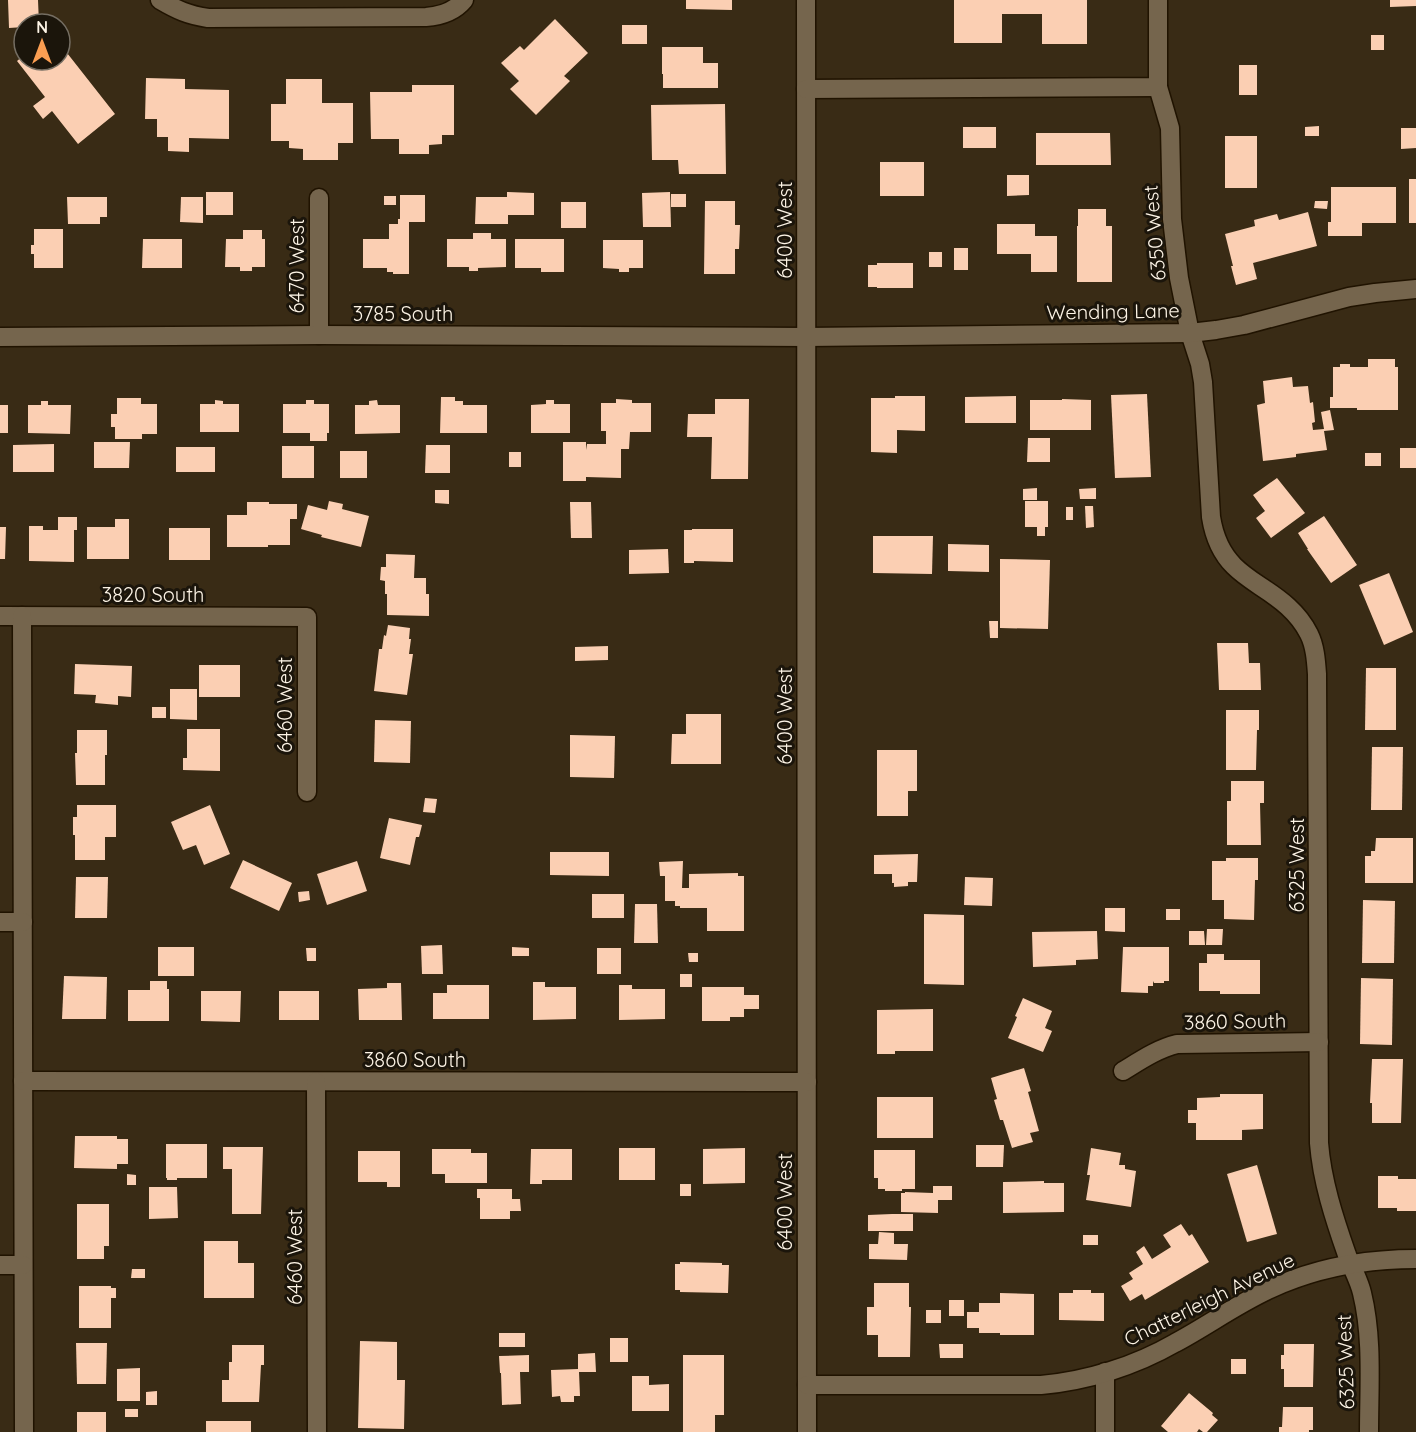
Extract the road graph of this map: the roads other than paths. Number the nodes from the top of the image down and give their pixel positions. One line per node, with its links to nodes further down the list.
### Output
1 (160, 0): 2 (street)
2 (464, 0)
3 (806, 0): 6 (street, 6400 West)
4 (1158, 0): 5 (street, 6350 West)
5 (1158, 87): 6 (street); 9 (street, 6350 West)
6 (806, 89): 12 (street, 6400 West)
7 (319, 198): 10 (street, 6470 West)
8 (1416, 289): 9 (street, Wending Lane)
9 (1190, 333): 12 (street, Wending Lane); 19 (street, 6325 West)
10 (319, 335): 11 (street, 3785 South); 12 (street, 3785 South)
11 (0, 337)
12 (806, 337): 23 (street, 6400 West)
13 (0, 616): 14 (street, 3820 South)
14 (22, 616): 15 (street, 3820 South); 18 (street)
15 (307, 617): 16 (street, 6460 West)
16 (307, 792)
17 (0, 922): 18 (street)
18 (22, 922): 21 (street)
19 (1319, 1042): 20 (street, 3860 South); 27 (street, 6325 West)
20 (1123, 1071)
21 (23, 1081): 22 (street, 3860 South); 26 (street)
22 (316, 1082): 23 (street, 3860 South); 31 (street, 6460 West)
23 (807, 1082): 29 (street, 6400 West)
24 (1416, 1259): 27 (street, Chatterleigh Avenue)
25 (0, 1265): 26 (street)
26 (23, 1265): 30 (street)
27 (1351, 1265): 28 (street, Chatterleigh Avenue); 34 (street, 6325 West)
28 (1105, 1372): 29 (street, Chatterleigh Avenue); 33 (street)
29 (807, 1386): 32 (street, 6400 West)
30 (24, 1432)
31 (317, 1432)
32 (807, 1432)
33 (1105, 1432)
34 (1369, 1432)

